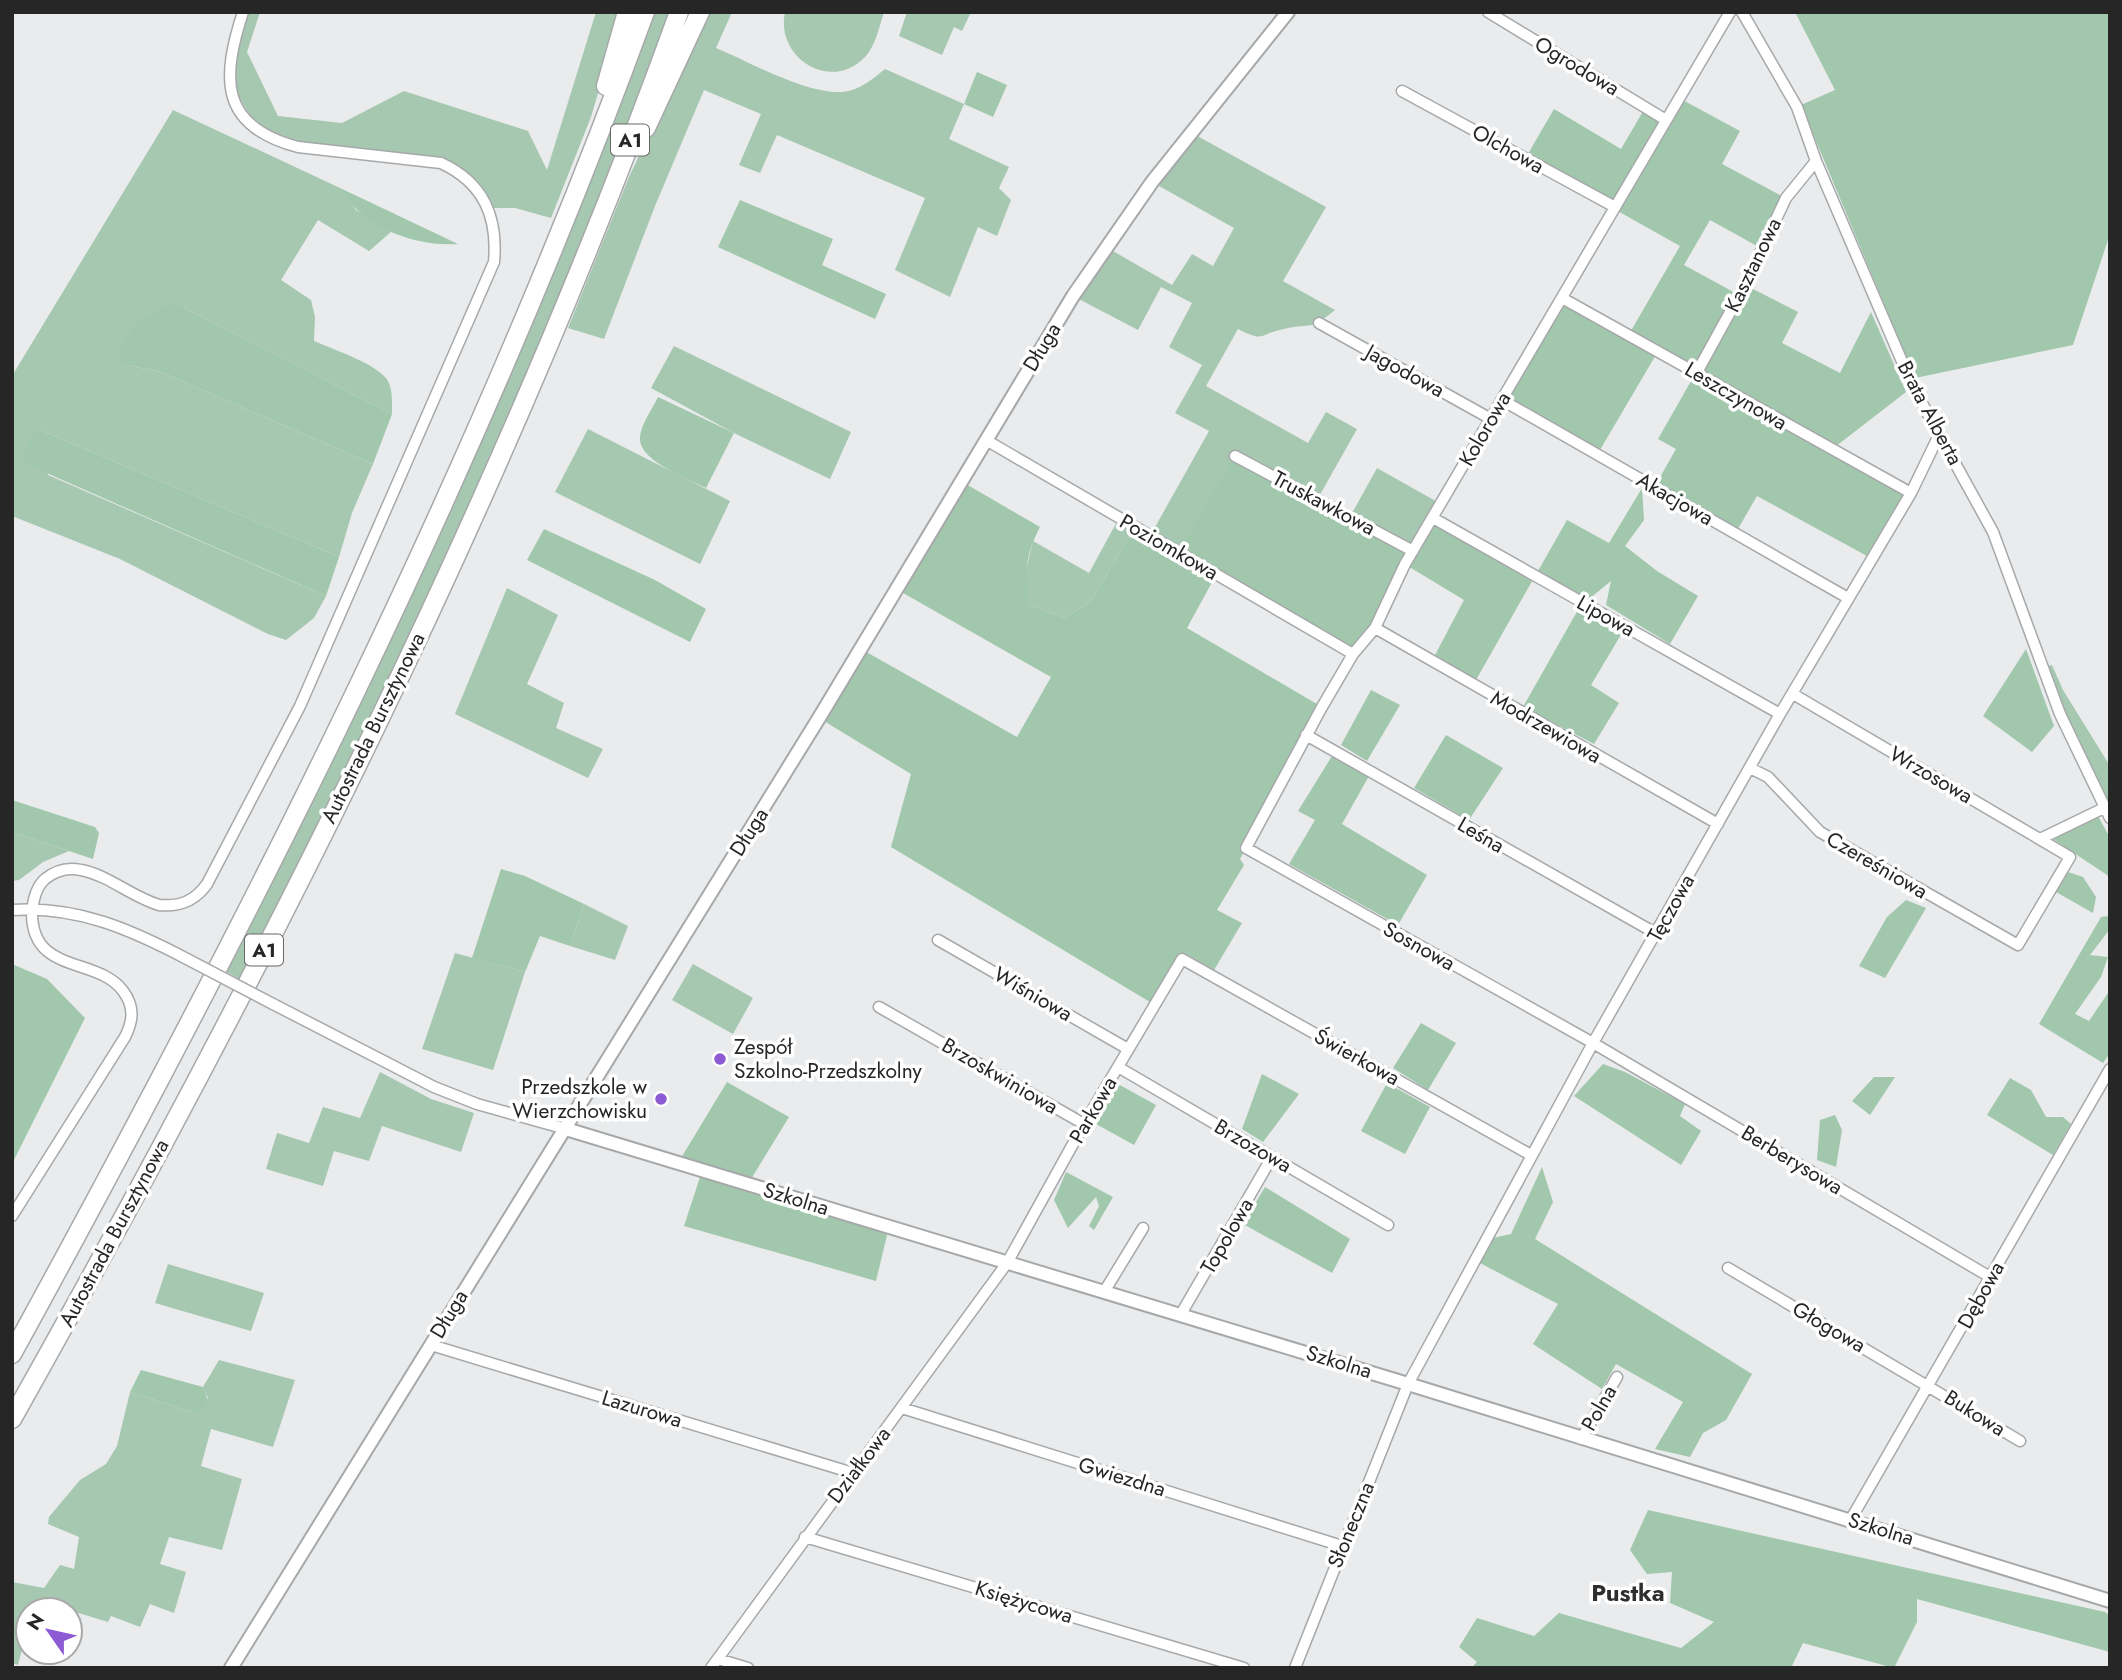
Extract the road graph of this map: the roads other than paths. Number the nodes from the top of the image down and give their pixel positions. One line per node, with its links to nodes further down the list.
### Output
1 (243, 12): 41 (street)
2 (626, 12): 14 (highway)
3 (645, 12): 14 (highway, Autostrada Bursztynowa / A1)
4 (679, 12): 15 (highway, Autostrada Bursztynowa / A1)
5 (700, 12): 15 (highway)
6 (1288, 12): 22 (street, Długa)
7 (1488, 12): 11 (street, Ogrodowa)
8 (1730, 12): 11 (street, Kolorowa)
9 (1741, 12): 12 (street, Brata Alberta)
10 (1402, 91): 13 (street, Olchowa)
11 (1666, 120): 13 (street, Kolorowa)
12 (1816, 161): 18 (street, Kasztanowa); 21 (street, Brata Alberta)
13 (1615, 207): 16 (street, Kolorowa)
14 (552, 248): 63 (highway, Autostrada Bursztynowa / A1)
15 (579, 267): 68 (highway, Autostrada Bursztynowa / A1)
16 (1562, 298): 18 (street, Leszczynowa); 19 (street, Kolorowa)
17 (1320, 323): 20 (street, Jagodowa)
18 (1696, 374): 24 (street, Leszczynowa)
19 (1502, 400): 20 (street, Kolorowa); 27 (street, Akacjowa)
20 (1491, 419): 25 (street, Kolorowa)
21 (1939, 435): 24 (street, Tęczowa); 34 (street, Brata Alberta)
22 (986, 440): 29 (street, Poziomkowa); 51 (street, Długa)
23 (1235, 456): 26 (street, Truskawkowa)
24 (1911, 493): 27 (street, Tęczowa)
25 (1433, 517): 26 (street, Kolorowa); 31 (street, Lipowa)
26 (1413, 551): 28 (street, Kolorowa)
27 (1848, 598): 30 (street, Tęczowa)
28 (1374, 628): 29 (street, Kolorowa); 36 (street, Modrzewiowa)
29 (1353, 654): 32 (street, Kolorowa)
30 (1793, 694): 31 (street, Tęczowa); 37 (street, Wrzosowa)
31 (1780, 714): 33 (street, Tęczowa)
32 (1306, 735): 38 (street, Kolorowa); 42 (street, Leśna)
33 (1750, 768): 36 (street, Tęczowa); 39 (street, Czereśniowa)
34 (2104, 808): 35 (street, Brata Alberta); 37 (street)
35 (2110, 818)
36 (1718, 824): 42 (street, Tęczowa)
37 (2040, 839): 39 (street, Wrzosowa)
38 (1246, 848): 46 (street, Sosnowa)
39 (2070, 857)
40 (12, 909): 41 (street)
41 (32, 909): 51 (street, bridge); 54 (street)
42 (1657, 934): 46 (street, Tęczowa)
43 (938, 940): 47 (street, Wiśniowa)
44 (1182, 959): 47 (street, Parkowa); 52 (street, Świerkowa)
45 (879, 1007): 50 (street, Brzoskwiniowa)
46 (1593, 1043): 52 (street, Tęczowa); 59 (street, Berberysowa)
47 (1128, 1049): 48 (street, Parkowa)
48 (1118, 1067): 50 (street, Parkowa); 53 (street, Brzozowa)
49 (2110, 1069): 59 (street, Dębowa)
50 (1084, 1124): 57 (street, Parkowa)
51 (566, 1129): 57 (street, Szkolna); 62 (street, Długa)
52 (1531, 1155): 65 (street, Tęczowa)
53 (1272, 1157): 55 (street, Brzozowa); 61 (street, Topolowa)
54 (12, 1216)
55 (1388, 1225)
56 (1143, 1227): 60 (street)
57 (1007, 1263): 60 (street, Szkolna); 67 (street, Działkowa)
58 (1728, 1268): 66 (street, Głogowa)
59 (1990, 1277): 66 (street, Dębowa)
60 (1104, 1292): 61 (street, Szkolna)
61 (1181, 1314): 65 (street, Szkolna)
62 (430, 1345): 71 (street, Lazurowa); 77 (street, Długa)
63 (12, 1354)
64 (1617, 1377): 69 (street, Polna)
65 (1408, 1384): 69 (street, Szkolna); 74 (street, Słoneczna)
66 (1930, 1386): 70 (street, Bukowa); 72 (street, Dębowa)
67 (902, 1408): 71 (street, Działkowa); 74 (street, Gwiezdna)
68 (12, 1419)
69 (1581, 1439): 72 (street, Szkolna)
70 (2021, 1441)
71 (853, 1473): 73 (street, Działkowa)
72 (1851, 1520): 75 (street, Szkolna)
73 (805, 1537): 76 (street, Działkowa); 80 (street, Księżycowa)
74 (1342, 1546): 81 (street, Słoneczna)
75 (2110, 1601)
76 (718, 1659): 78 (street, Działkowa); 79 (street)
77 (231, 1668)
78 (711, 1668)
79 (748, 1668)
80 (1244, 1668)
81 (1295, 1668)

